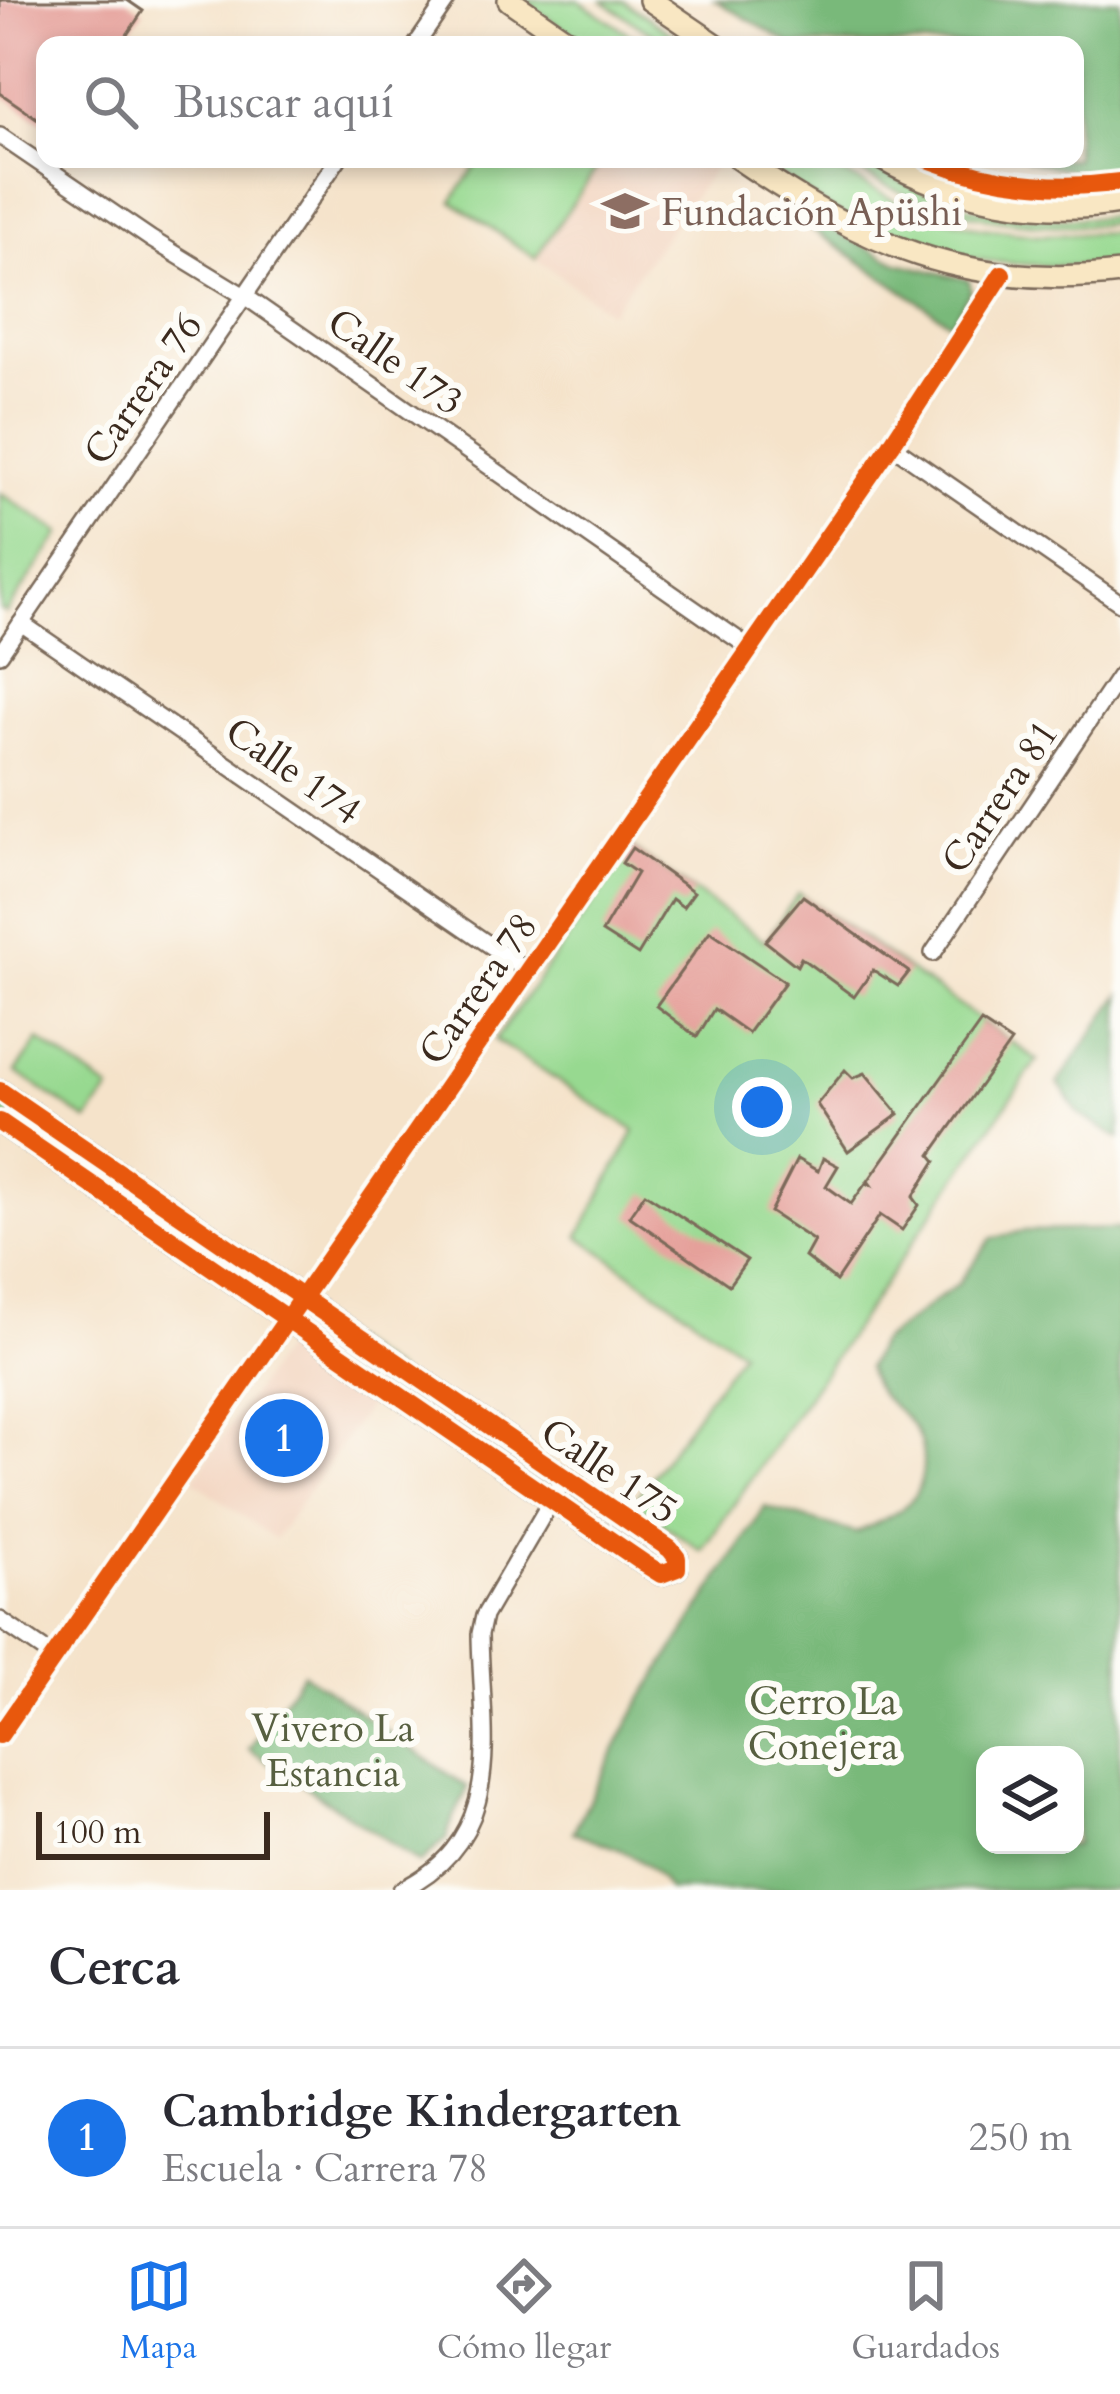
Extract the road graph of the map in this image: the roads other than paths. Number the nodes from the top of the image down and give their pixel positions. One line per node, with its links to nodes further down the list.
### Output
1 (447, 0): 4 (street)
2 (509, 0): 5 (street)
3 (650, 0): 6 (street)
4 (422, 36)
5 (561, 36)
6 (703, 36)
7 (0, 136): 8 (street, Calle 173)
8 (36, 161)
9 (47, 168): 16 (street, Calle 173)
10 (332, 168): 16 (street, Carrera 76)
11 (753, 168): 15 (street)
12 (902, 168): 13 (street)
13 (1120, 203)
14 (1120, 273): 15 (street)
15 (1002, 274): 17 (street, Carrera 78)
16 (246, 297): 19 (street, Carrera 76); 20 (street, Calle 173)
17 (891, 445): 18 (street); 20 (street, Carrera 78)
18 (1120, 603)
19 (21, 623): 21 (street, Carrera 76); 24 (street, Calle 174)
20 (749, 648): 24 (street, Carrera 78)
21 (0, 654)
22 (1120, 675): 23 (street, Carrera 81)
23 (933, 953)
24 (529, 972): 27 (street, Carrera 78)
25 (0, 1091): 27 (street, Calle 175)
26 (0, 1122): 28 (street, Calle 175)
27 (301, 1299): 28 (street, Carrera 78); 29 (street, Calle 175)
28 (287, 1320): 30 (street, Calle 175); 32 (street, Carrera 78)
29 (564, 1479): 30 (street); 30 (street, Calle 175)
30 (551, 1502): 34 (street)
31 (0, 1620): 32 (street)
32 (54, 1657): 33 (street, Carrera 78)
33 (0, 1735)
34 (401, 1890)

